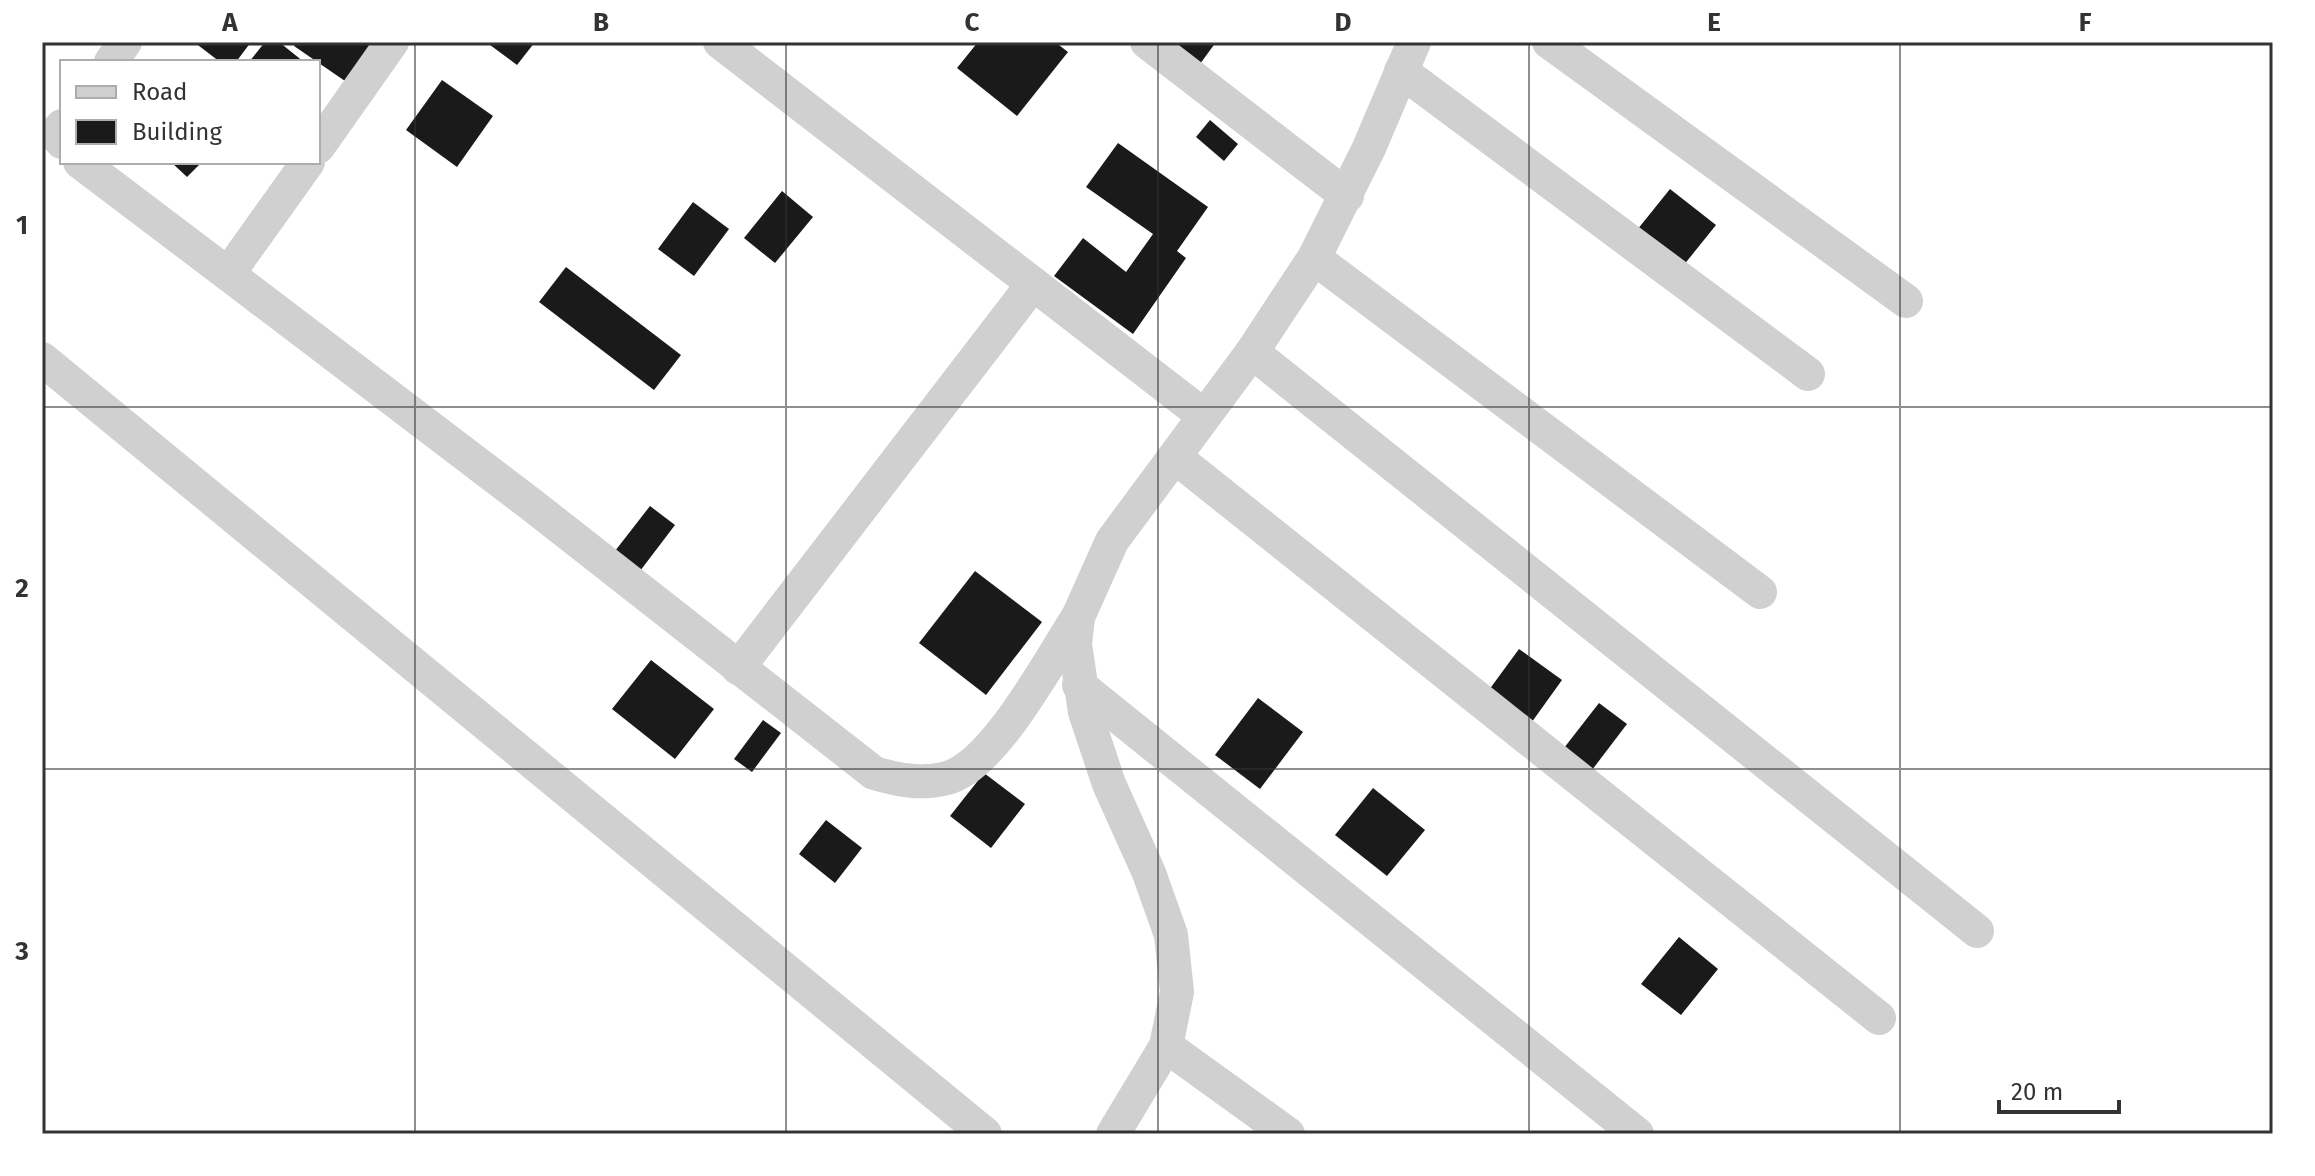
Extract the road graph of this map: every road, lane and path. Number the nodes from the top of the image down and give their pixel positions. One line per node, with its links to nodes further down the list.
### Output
1 (125, 42): 7 (street)
2 (392, 42): 8 (street)
3 (720, 42): 14 (street)
4 (1147, 42): 11 (street)
5 (1549, 42): 15 (street)
6 (1408, 56): 11 (street); 18 (street)
7 (112, 60)
8 (320, 144)
9 (83, 164): 13 (street)
10 (307, 164): 13 (street)
11 (1347, 196): 12 (street)
12 (1314, 258): 16 (street); 21 (street)
13 (228, 274): 23 (street)
14 (1033, 284): 19 (street); 23 (street)
15 (1906, 301)
16 (1252, 352): 19 (street); 25 (street)
17 (42, 359): 28 (street)
18 (1808, 374)
19 (1203, 415): 20 (street)
20 (1175, 457): 22 (street); 26 (street)
21 (1760, 592)
22 (1078, 617): 23 (street); 24 (street)
23 (738, 668)
24 (1079, 685): 27 (street); 31 (street)
25 (1977, 931)
26 (1879, 1018)
27 (1166, 1046): 29 (street); 30 (street)
28 (985, 1134)
29 (1113, 1134)
30 (1288, 1134)
31 (1637, 1134)

